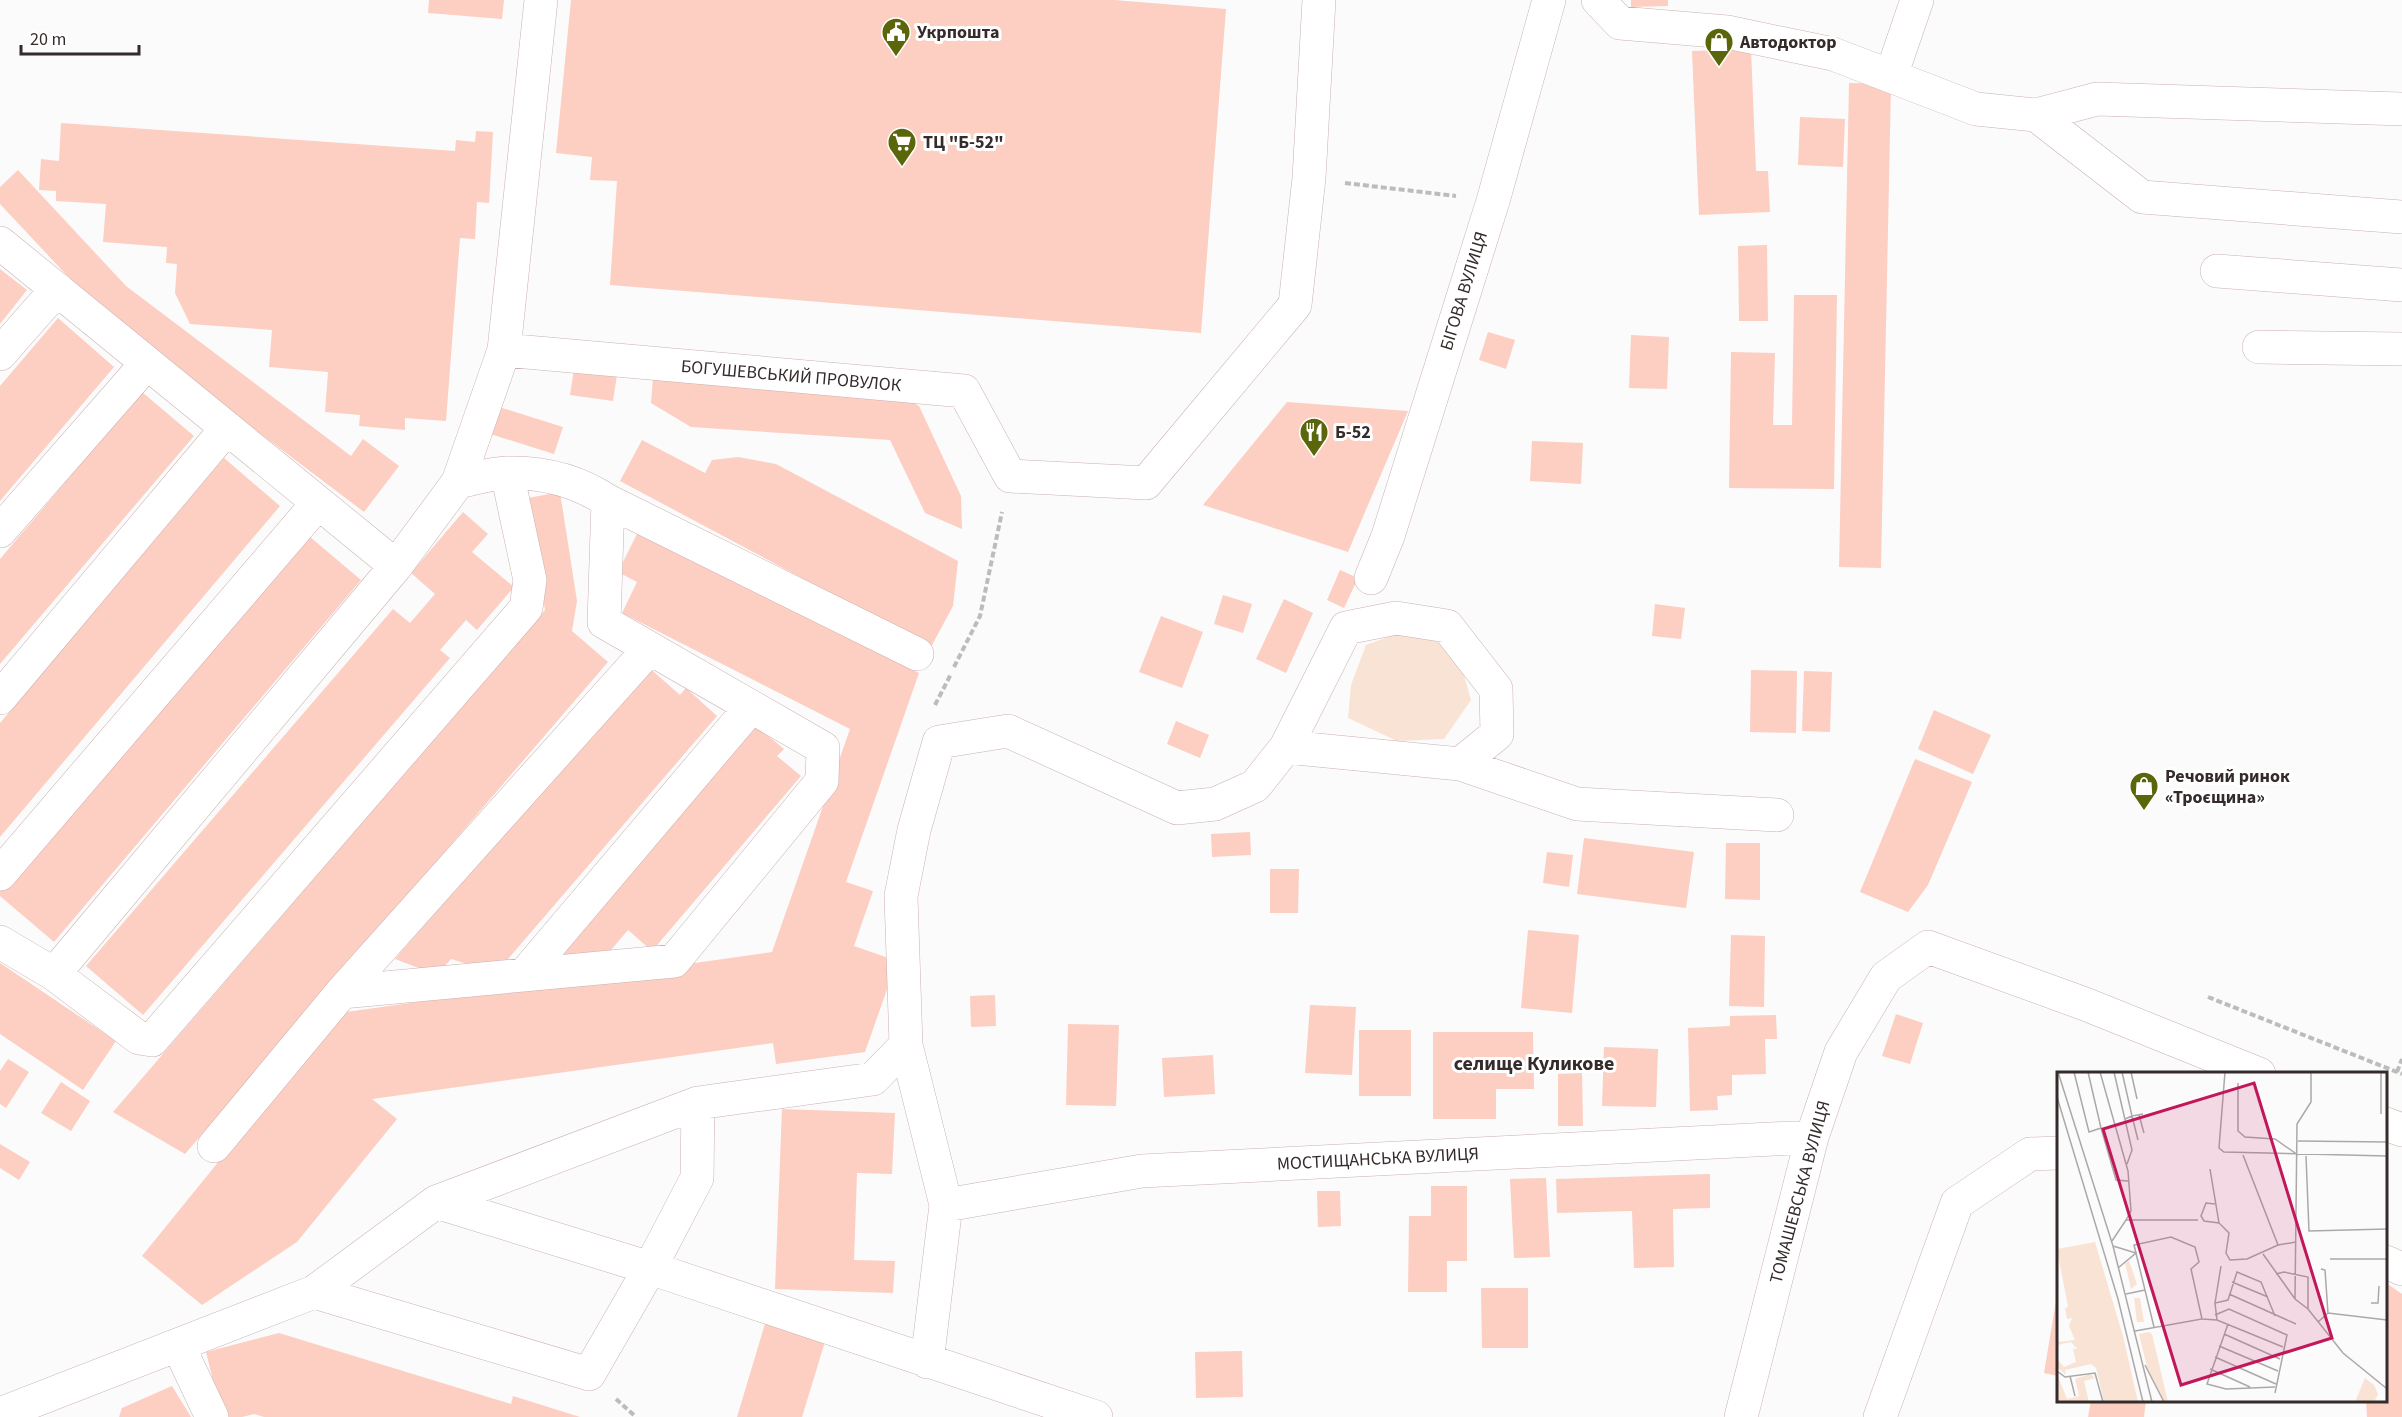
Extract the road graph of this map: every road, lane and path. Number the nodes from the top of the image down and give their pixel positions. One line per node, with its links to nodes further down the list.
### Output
1 (541, 0): 18 (street)
2 (1319, 0): 9 (street)
3 (1549, 0): 10 (street, БІГОВА ВУЛИЦЯ)
4 (1598, 0): 6 (street)
5 (1917, 0): 6 (street)
6 (1891, 76): 8 (street)
7 (2402, 109): 8 (street)
8 (2036, 115): 11 (street)
9 (1308, 178): 10 (path); 23 (street)
10 (1493, 201): 29 (street, БІГОВА ВУЛИЦЯ)
11 (2402, 218)
12 (0, 243): 15 (street)
13 (2217, 271): 14 (street)
14 (2402, 285)
15 (57, 289): 19 (street); 20 (street)
16 (2259, 347): 17 (street)
17 (2402, 349)
18 (504, 350): 23 (street, БОГУШЕВСЬКИЙ ПРОВУЛОК); 24 (street)
19 (0, 354)
20 (147, 363): 21 (street); 27 (street)
21 (226, 428): 26 (street); 32 (street)
22 (507, 473): 24 (street); 25 (street); 40 (street)
23 (1010, 476): 34 (path)
24 (458, 482): 28 (street)
25 (608, 501): 30 (street); 31 (street)
26 (318, 502): 28 (street); 38 (street)
27 (0, 531)
28 (396, 566): 40 (street)
29 (1371, 579)
30 (649, 649): 33 (street); 42 (street)
31 (918, 654)
32 (0, 698)
33 (751, 707): 41 (street); 41 (street)
34 (932, 711)
35 (1286, 747): 36 (street); 36 (street); 44 (street)
36 (1460, 764): 37 (street)
37 (1777, 815)
38 (0, 874)
39 (0, 942): 40 (street)
40 (54, 974)
41 (524, 975): 42 (street)
42 (342, 992): 52 (street)
43 (2208, 997): 47 (path)
44 (906, 1045): 48 (street); 55 (street)
45 (2402, 1059): 47 (path)
46 (2254, 1072): 51 (street, ТОМАШЕВСЬКА ВУЛИЦЯ)
47 (2399, 1073)
48 (698, 1102): 54 (street); 57 (street)
49 (2387, 1125): 50 (street)
50 (2402, 1130)
51 (1812, 1137): 55 (street, МОСТИЩАНСЬКА ВУЛИЦЯ); 65 (street, ТОМАШЕВСЬКА ВУЛИЦЯ)
52 (214, 1146)
53 (2057, 1153): 66 (street)
54 (436, 1202): 57 (street); 59 (street)
55 (946, 1205): 61 (street)
56 (2387, 1263): 58 (street)
57 (650, 1268): 59 (street); 61 (street)
58 (2402, 1269)
59 (314, 1292): 60 (street)
60 (178, 1345): 62 (street); 63 (street)
61 (927, 1362): 64 (street)
62 (0, 1414)
63 (213, 1417)
64 (1096, 1417)
65 (1741, 1417)
66 (1880, 1417)

